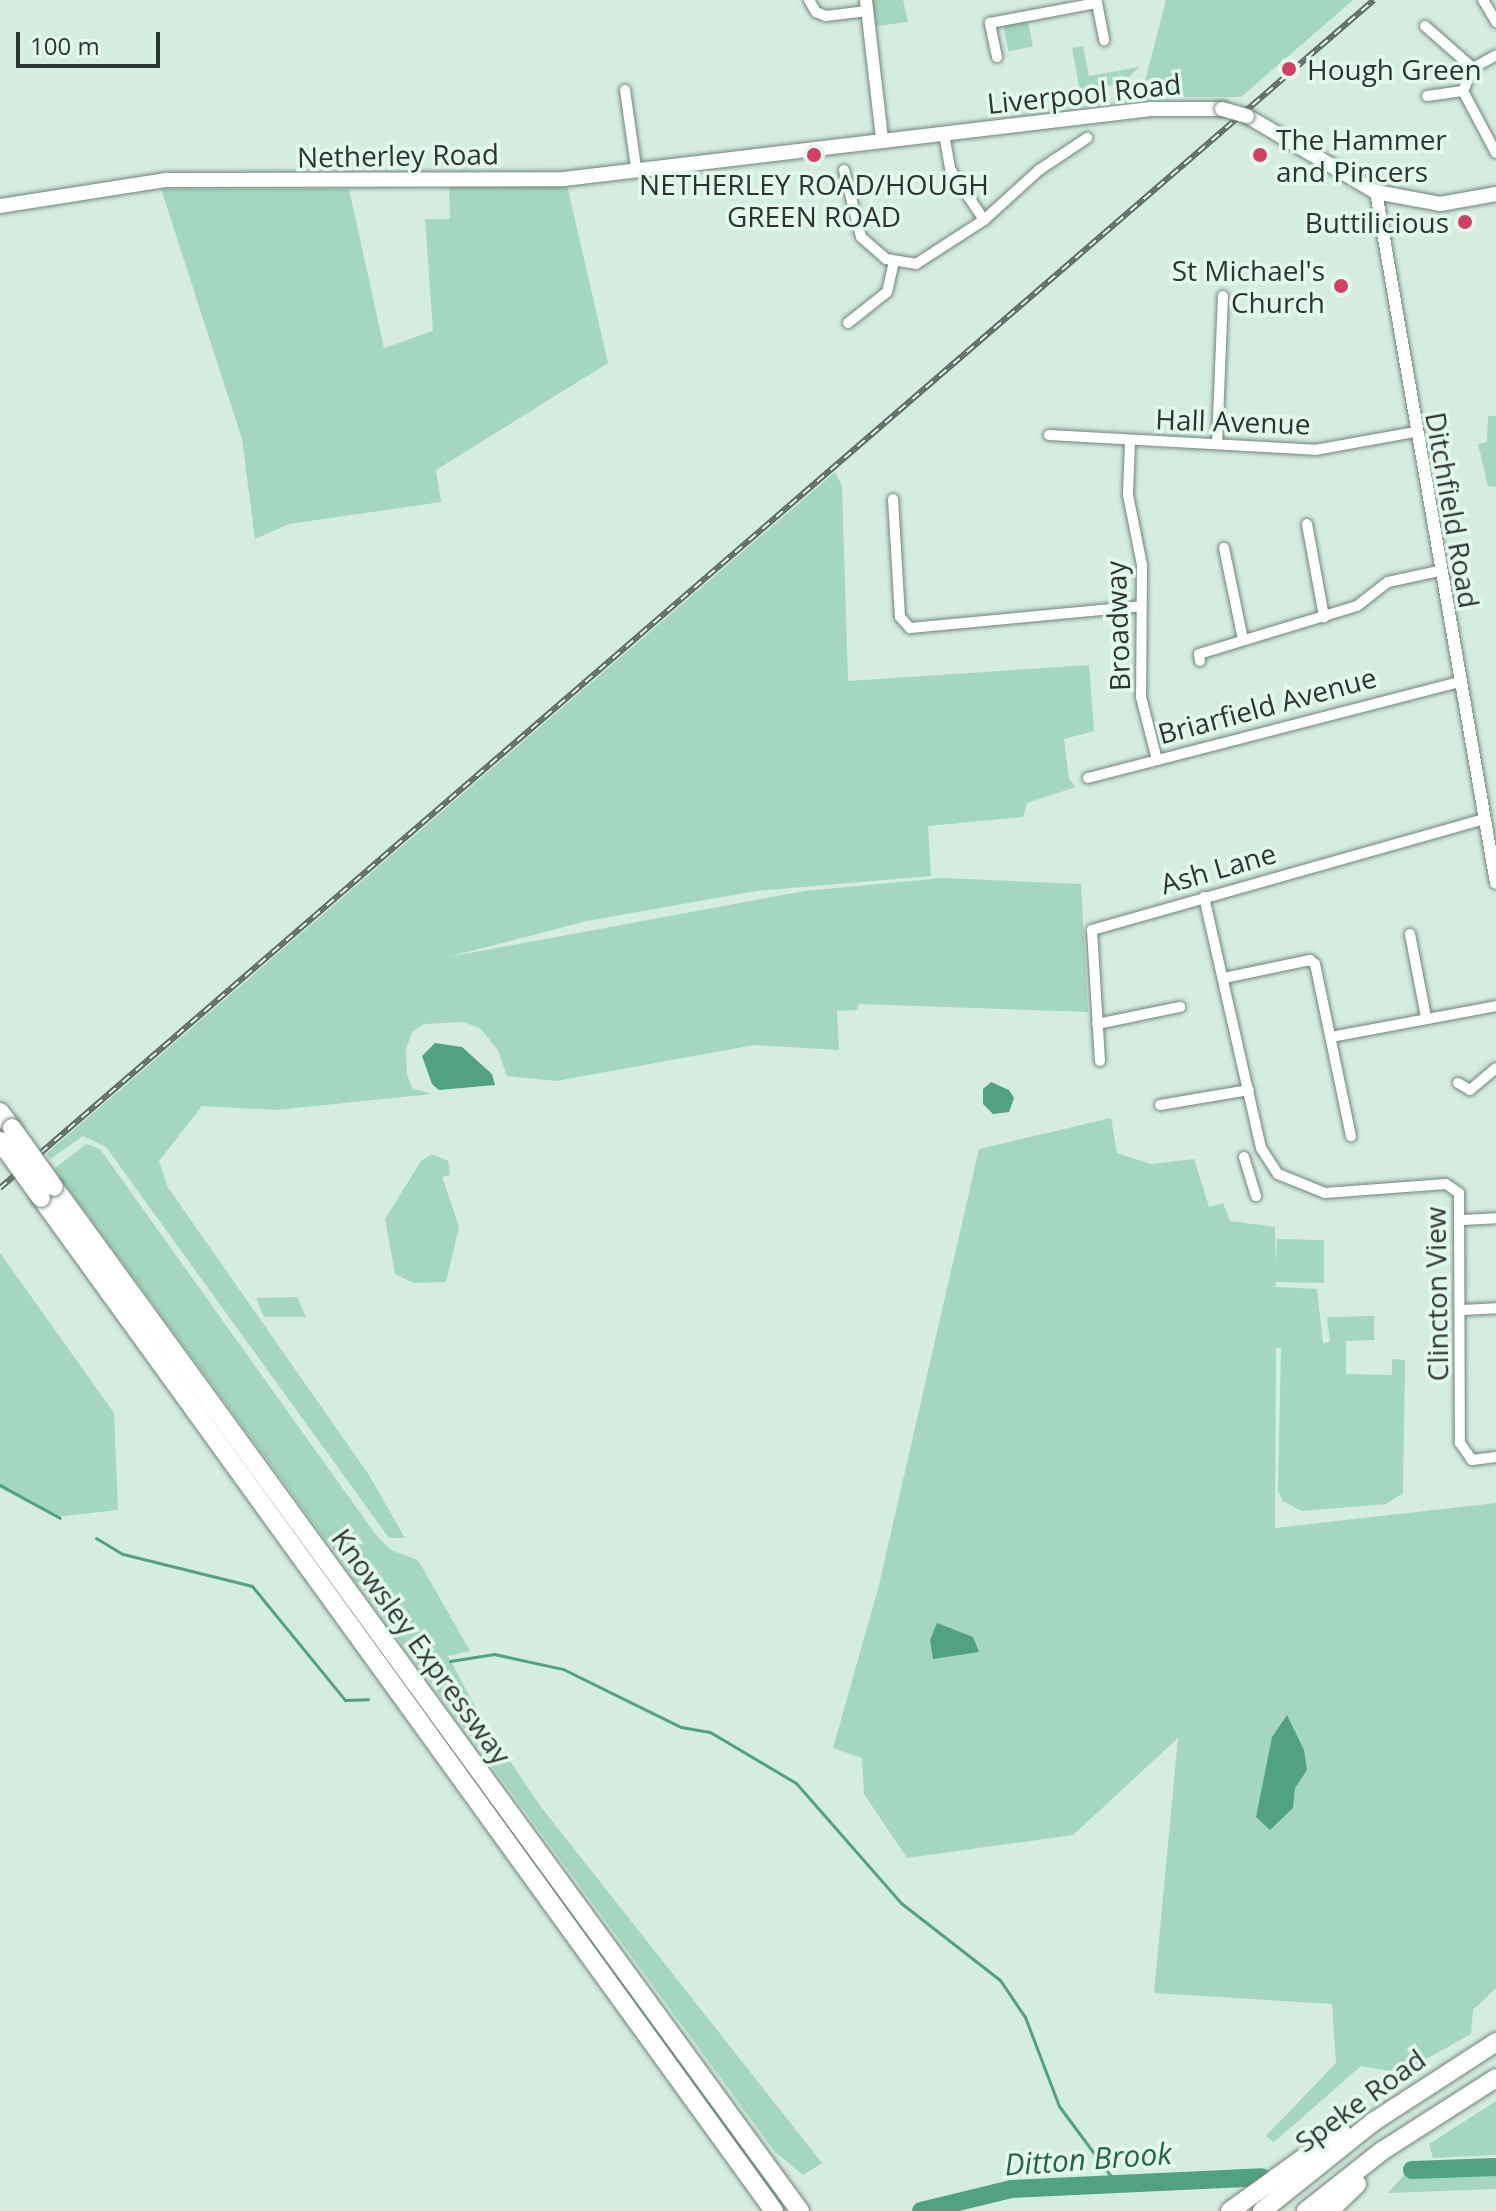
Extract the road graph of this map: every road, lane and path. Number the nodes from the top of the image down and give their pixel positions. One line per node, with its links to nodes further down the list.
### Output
1 (809, 0): 4 (street)
2 (1032, 0): 5 (street)
3 (1483, 0): 6 (street)
4 (866, 6): 18 (street)
5 (1035, 13): 8 (street); 10 (street)
6 (1496, 22)
7 (1425, 26): 11 (street)
8 (1104, 40)
9 (1496, 55): 11 (street)
10 (997, 57)
11 (1473, 68): 13 (street)
12 (625, 90): 22 (street)
13 (1463, 91): 14 (street); 21 (street)
14 (1427, 96)
15 (944, 134): 18 (main road, Liverpool Road); 24 (main road, Liverpool Road, bridge); 27 (street)
16 (1061, 138): 19 (street)
17 (1087, 138): 19 (street)
18 (882, 139): 20 (main road, Liverpool Road)
19 (1068, 149): 27 (street)
20 (798, 150): 22 (main road, Netherley Road)
21 (1496, 153)
22 (636, 167): 26 (main road, Netherley Road)
23 (844, 170): 28 (street)
24 (1376, 192): 25 (main road, Liverpool Road); 31 (street, Ditchfield Road)
25 (1496, 194)
26 (0, 206)
27 (984, 220): 28 (street)
28 (894, 262): 30 (street)
29 (1223, 296): 34 (street)
30 (848, 323)
31 (1415, 432): 34 (street, Hall Avenue); 38 (street, Ditchfield Road)
32 (1049, 435): 33 (street, Hall Avenue)
33 (1130, 442): 34 (street, Hall Avenue); 39 (street, Broadway)
34 (1217, 444)
35 (893, 499): 39 (street)
36 (1322, 529): 40 (street)
37 (1213, 558): 41 (street)
38 (1439, 571): 40 (street); 43 (street, Ditchfield Road)
39 (1141, 606): 44 (street, Broadway)
40 (1324, 617): 41 (street)
41 (1243, 640): 42 (street)
42 (1200, 661)
43 (1458, 682): 44 (street, Briarfield Avenue); 46 (street, Ditchfield Road)
44 (1157, 760): 45 (street, Briarfield Avenue)
45 (1088, 778)
46 (1483, 819): 47 (street, Ditchfield Road); 48 (street, Ash Lane)
47 (1496, 883)
48 (1204, 897): 50 (street); 54 (street, Ash Lane)
49 (1410, 934): 53 (street)
50 (1224, 978): 55 (street); 59 (street)
51 (1496, 1006): 53 (street)
52 (1180, 1007): 54 (street)
53 (1426, 1017): 55 (street)
54 (1097, 1024): 56 (street, Ash Lane)
55 (1331, 1037): 63 (street)
56 (1100, 1061)
57 (1496, 1068): 58 (street)
58 (1458, 1083)
59 (1249, 1090): 60 (street); 65 (street)
60 (1160, 1105)
61 (0, 1112): 62 (highway, Knowsley Expressway)
62 (6, 1135): 67 (highway, Knowsley Expressway, bridge)
63 (1351, 1136)
64 (1244, 1157): 66 (street)
65 (1267, 1161): 66 (street); 70 (street, Clincton View)
66 (1248, 1171): 68 (street)
67 (47, 1192): 77 (highway, Knowsley Expressway); 78 (highway, Knowsley Expressway)
68 (1256, 1196)
69 (1496, 1218): 70 (street)
70 (1463, 1220): 72 (street, Clincton View)
71 (1496, 1308): 72 (street)
72 (1463, 1310): 73 (street, Clincton View)
73 (1496, 1457)
74 (1496, 2042): 75 (highway, Speke Road)
75 (1471, 2056): 79 (highway); 80 (highway, Speke Road)
76 (1491, 2081): 81 (highway, Speke Road); 82 (highway)
77 (774, 2211)
78 (800, 2211)
79 (1230, 2211)
80 (1262, 2211)
81 (1306, 2211)
82 (1329, 2211)

